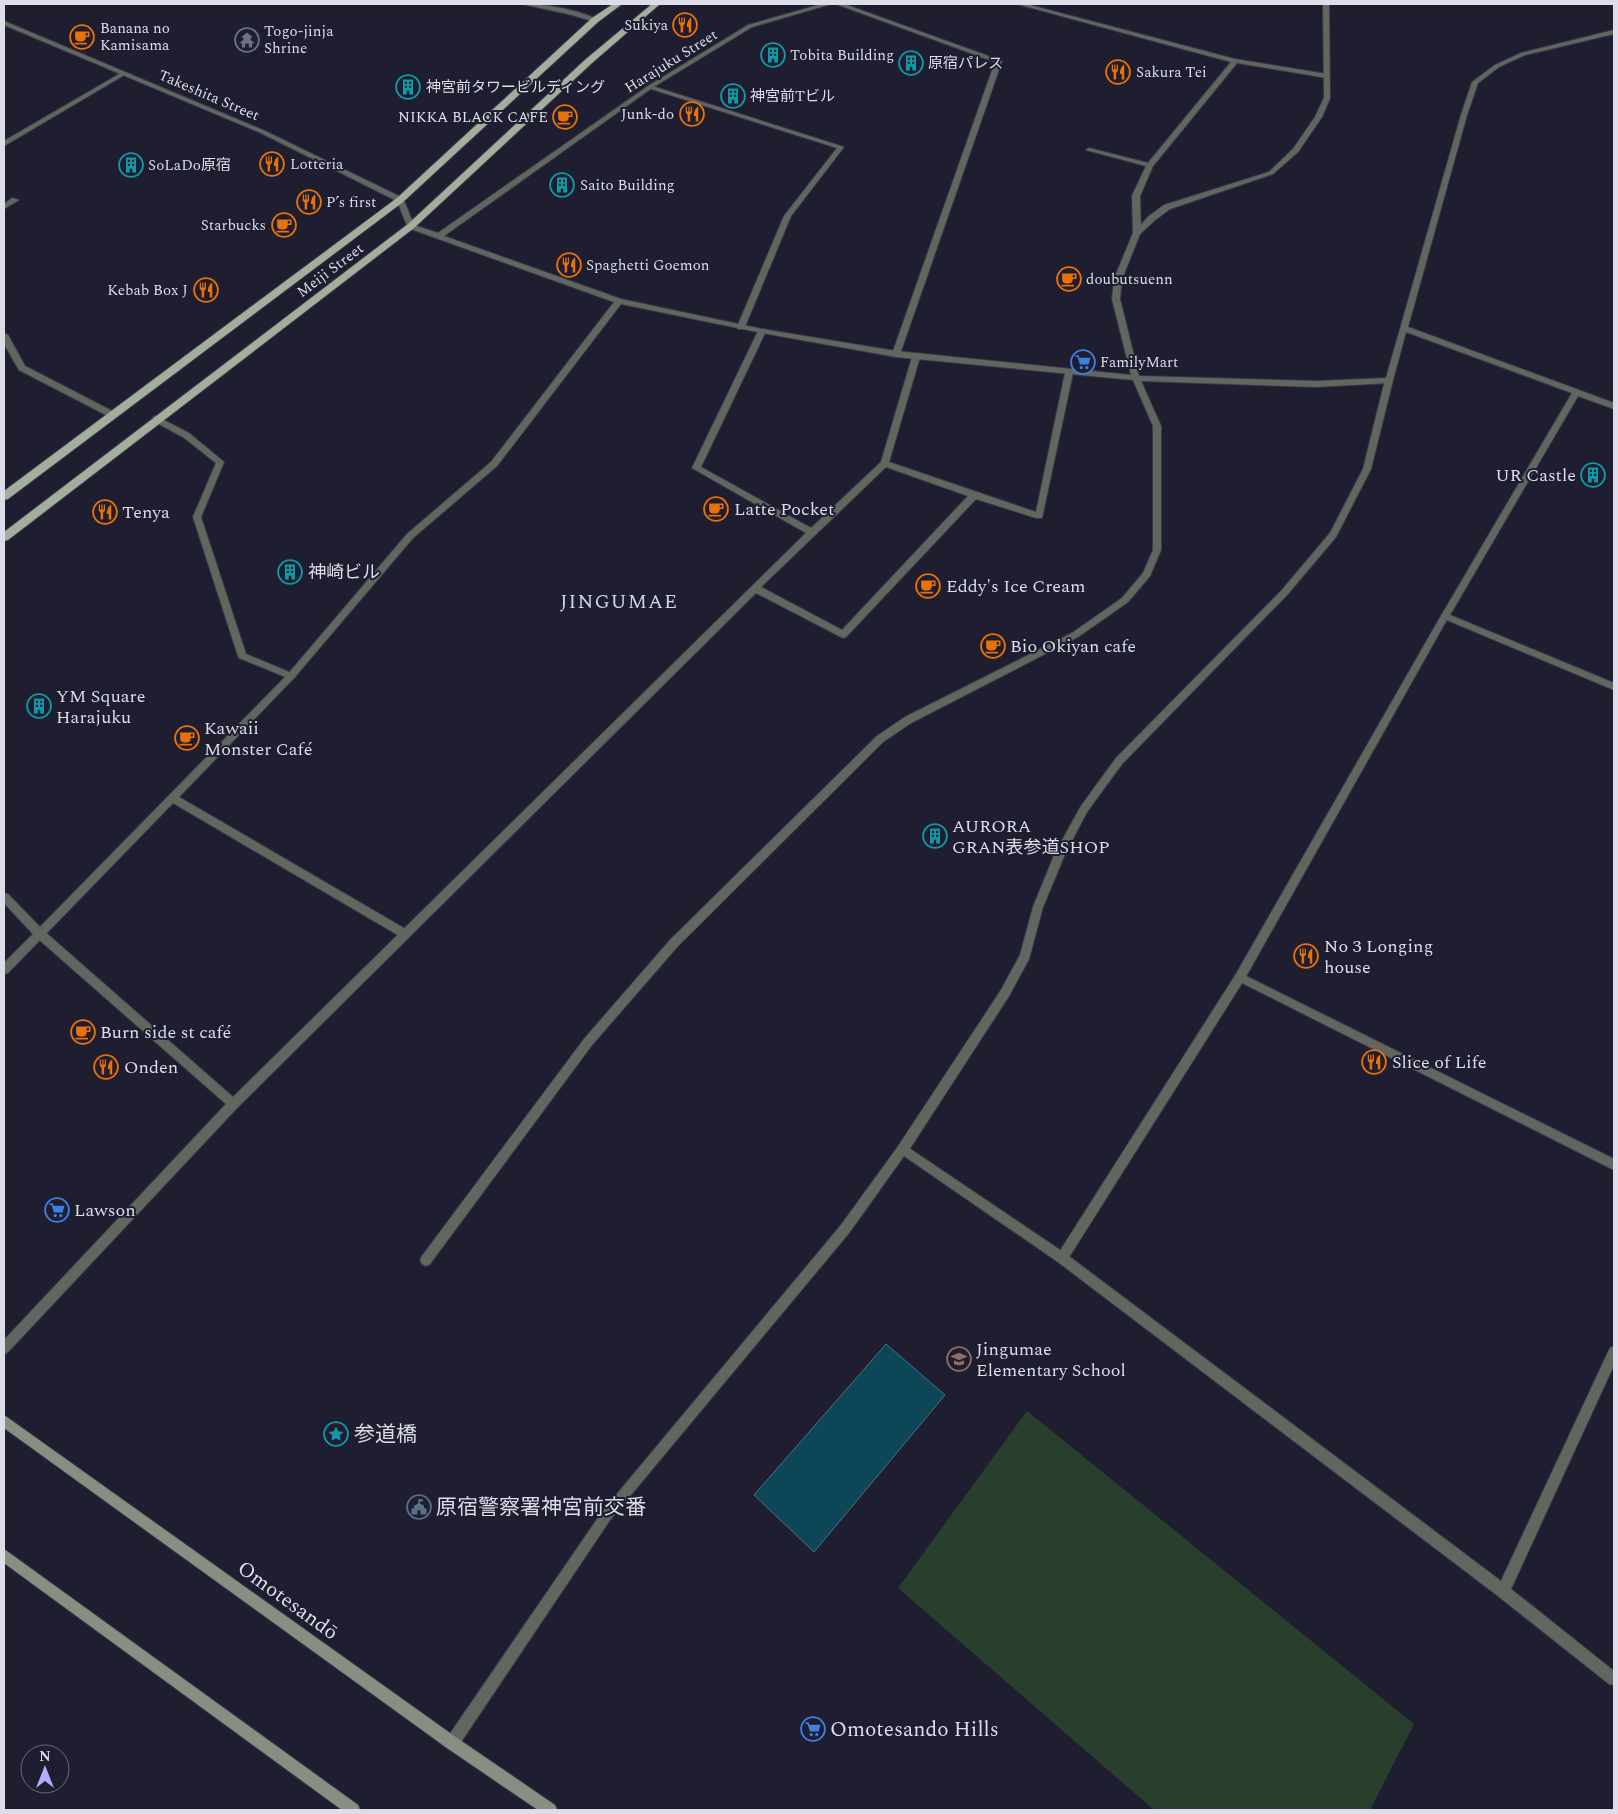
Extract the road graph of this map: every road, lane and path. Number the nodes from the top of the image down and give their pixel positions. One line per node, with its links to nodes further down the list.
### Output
1 (526, 4): 8 (street)
2 (618, 4): 8 (main road, Meiji Street)
3 (656, 4): 21 (main road, Meiji Street)
4 (828, 4): 14 (street, Harajuku Street)
5 (839, 4): 29 (street)
6 (1020, 4): 11 (street)
7 (1326, 4): 13 (street)
8 (595, 20): 19 (main road, Meiji Street)
9 (4, 23): 12 (street, Takeshita Street)
10 (1614, 32): 26 (street)
11 (1235, 61): 13 (street); 17 (street)
12 (124, 74): 15 (street); 19 (street, Takeshita Street)
13 (1327, 76): 22 (street)
14 (650, 87): 23 (street, Harajuku Street); 25 (street)
15 (4, 144)
16 (1089, 150): 17 (street)
17 (1150, 164): 22 (street)
18 (15, 200): 20 (street)
19 (400, 200): 21 (street); 36 (main road, Meiji Street)
20 (4, 207)
21 (411, 226): 23 (street); 37 (main road, Meiji Street)
22 (1137, 233): 32 (street)
23 (439, 236): 24 (street)
24 (619, 301): 25 (street); 45 (street)
25 (741, 327): 27 (street)
26 (1404, 328): 33 (street); 34 (street)
27 (762, 331): 29 (street); 41 (street)
28 (4, 335): 36 (street)
29 (896, 354): 30 (street)
30 (916, 357): 31 (street); 38 (street)
31 (1069, 372): 32 (street); 39 (street)
32 (1136, 378): 33 (street); 57 (street)
33 (1389, 380): 54 (street)
34 (1576, 393): 35 (street); 44 (street)
35 (1614, 406)
36 (113, 415): 40 (main road, Meiji Street)
37 (156, 419): 42 (main road, Meiji Street); 45 (street)
38 (885, 464): 39 (street); 41 (street)
39 (974, 495): 43 (street)
40 (4, 496)
41 (812, 532): 43 (street)
42 (4, 537)
43 (755, 588): 50 (street)
44 (1445, 616): 46 (street); 52 (street)
45 (291, 676): 47 (street)
46 (1614, 687)
47 (173, 798): 49 (street); 50 (street)
48 (4, 897): 49 (street)
49 (40, 934): 51 (street); 53 (street)
50 (405, 934): 53 (street)
51 (4, 970)
52 (1240, 977): 55 (street); 56 (street)
53 (233, 1104): 58 (street)
54 (903, 1149): 56 (street); 64 (street)
55 (1614, 1165)
56 (1062, 1258): 62 (street)
57 (426, 1260)
58 (4, 1348)
59 (1614, 1352): 62 (street)
60 (4, 1421): 64 (main road, Omotesandō)
61 (4, 1555): 65 (main road)
62 (1503, 1591): 63 (street)
63 (1614, 1679)
64 (452, 1743): 66 (main road, Omotesandō)
65 (353, 1810)
66 (550, 1810)

